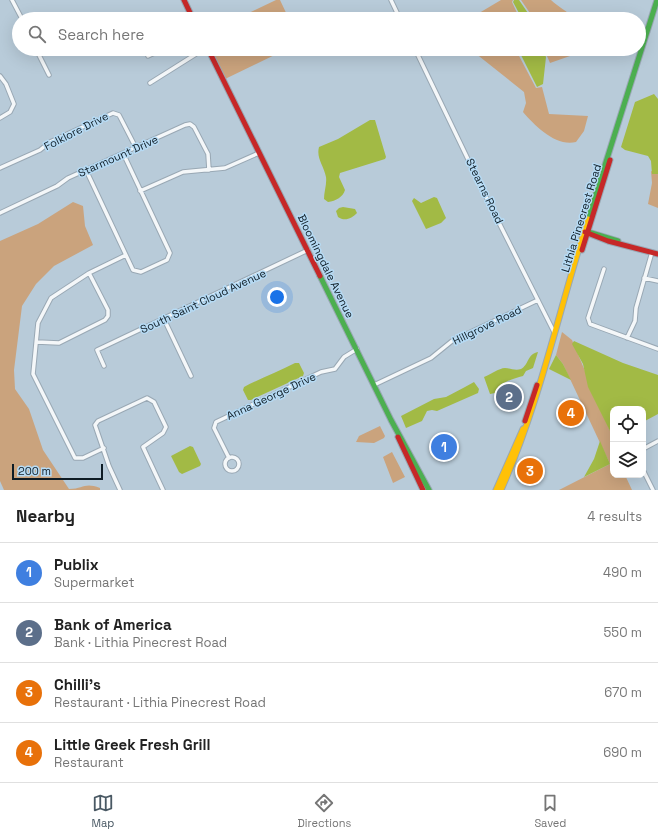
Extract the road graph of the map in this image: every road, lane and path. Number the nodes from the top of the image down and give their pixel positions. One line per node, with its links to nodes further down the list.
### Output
1 (12, 0): 6 (street)
2 (184, 0): 7 (main road)
3 (391, 0): 8 (street)
4 (657, 0): 5 (main road, Lithia Pinecrest Road)
5 (657, 8): 9 (main road, Lithia Pinecrest Road)
6 (18, 12)
7 (190, 12)
8 (397, 12)
9 (646, 42)
10 (40, 56): 15 (street)
11 (193, 56): 17 (street)
12 (211, 56): 21 (main road, Bloomingdale Avenue)
13 (418, 56): 36 (street, Stearns Road)
14 (641, 56): 27 (main road, Lithia Pinecrest Road)
15 (49, 75)
16 (0, 76): 18 (street)
17 (150, 83)
18 (0, 118)
19 (136, 148): 20 (street, Starmount Drive); 22 (street, Folklore Drive); 24 (street, Starmount Drive)
20 (123, 153): 23 (street, Starmount Drive); 25 (street)
21 (259, 153): 24 (street); 28 (main road, Bloomingdale Avenue)
22 (0, 168)
23 (86, 170): 26 (street, Starmount Drive); 31 (street)
24 (209, 170): 25 (street)
25 (140, 191): 31 (street)
26 (0, 213)
27 (588, 231): 29 (main road); 38 (main road, Lithia Pinecrest Road)
28 (308, 250): 37 (street, South Saint Cloud Avenue); 42 (main road, Bloomingdale Avenue)
29 (652, 252): 30 (main road); 34 (street)
30 (658, 254)
31 (126, 255): 33 (street)
32 (604, 269): 39 (street)
33 (89, 273): 40 (street); 40 (street)
34 (644, 278): 35 (street); 39 (street)
35 (658, 281)
36 (538, 300): 38 (street, Stearns Road); 46 (street, Hillgrove Road)
37 (164, 319): 44 (street, South Saint Cloud Avenue); 45 (street)
38 (555, 333): 41 (main road, Lithia Pinecrest Road)
39 (627, 338): 43 (street)
40 (37, 342): 50 (street)
41 (551, 345): 57 (main road, Lithia Pinecrest Road); 58 (main road, Lithia Pinecrest Road)
42 (357, 349): 46 (main road, Bloomingdale Avenue); 51 (street, Anna George Drive)
43 (658, 350)
44 (104, 366)
45 (191, 376)
46 (374, 385): 47 (main road, Bloomingdale Avenue)
47 (391, 420): 55 (main road); 56 (main road, Bloomingdale Avenue)
48 (658, 441): 49 (street)
49 (646, 447)
50 (104, 448): 53 (street); 54 (street)
51 (228, 458)
52 (646, 475): 59 (street)
53 (120, 490)
54 (163, 490)
55 (423, 490)
56 (429, 490)
57 (496, 490)
58 (501, 490)
59 (654, 490)

